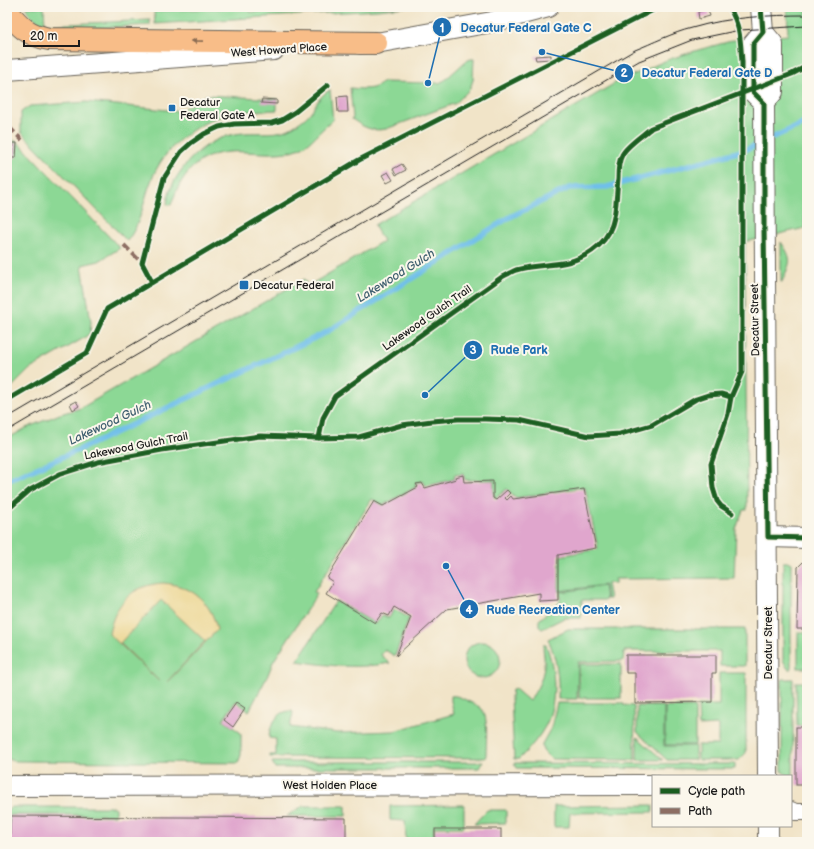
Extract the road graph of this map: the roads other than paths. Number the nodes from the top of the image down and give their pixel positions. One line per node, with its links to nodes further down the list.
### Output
1 (548, 7): 5 (street, West Howard Place)
2 (761, 7): 4 (street, Decatur Street)
3 (7, 11): 5 (main road, one-way to 3)
4 (763, 32): 7 (street, Decatur Street); 7 (street)
5 (376, 43): 6 (street, West Howard Place)
6 (7, 70)
7 (764, 103): 8 (street, Decatur Street)
8 (768, 537): 9 (street); 10 (street, Decatur Street)
9 (807, 538)
10 (768, 775)
11 (652, 785): 12 (street, West Holden Place)
12 (7, 786)
13 (792, 810): 14 (street)
14 (807, 812)
15 (768, 827): 16 (street)
16 (768, 842)

